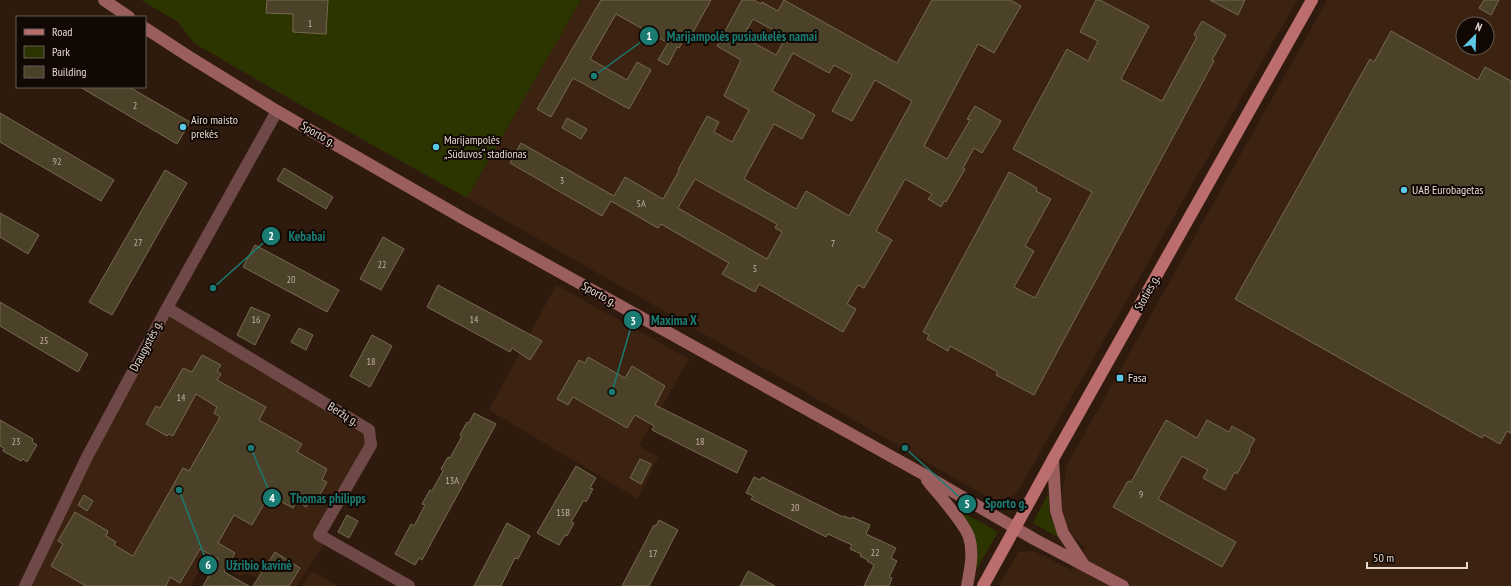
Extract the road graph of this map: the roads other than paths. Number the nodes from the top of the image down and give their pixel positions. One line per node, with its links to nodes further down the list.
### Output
1 (104, 0): 3 (street)
2 (1312, 0): 7 (main road, Stoties g.)
3 (128, 16)
4 (146, 29): 5 (street, Sporto g.)
5 (277, 111): 6 (street, Draugystės g.); 8 (street, Sporto g.)
6 (167, 308): 11 (street, Draugystės g.); 12 (street, Beržų g.)
7 (1053, 459): 9 (main road, Stoties g.); 10 (street)
8 (923, 474): 9 (street, Sporto g.); 13 (street)
9 (1016, 528): 10 (street, Sporto g.); 14 (main road, Stoties g.)
10 (1084, 566): 15 (street, Sporto g.)
11 (25, 586)
12 (409, 586)
13 (968, 586)
14 (983, 586)
15 (1123, 586)

